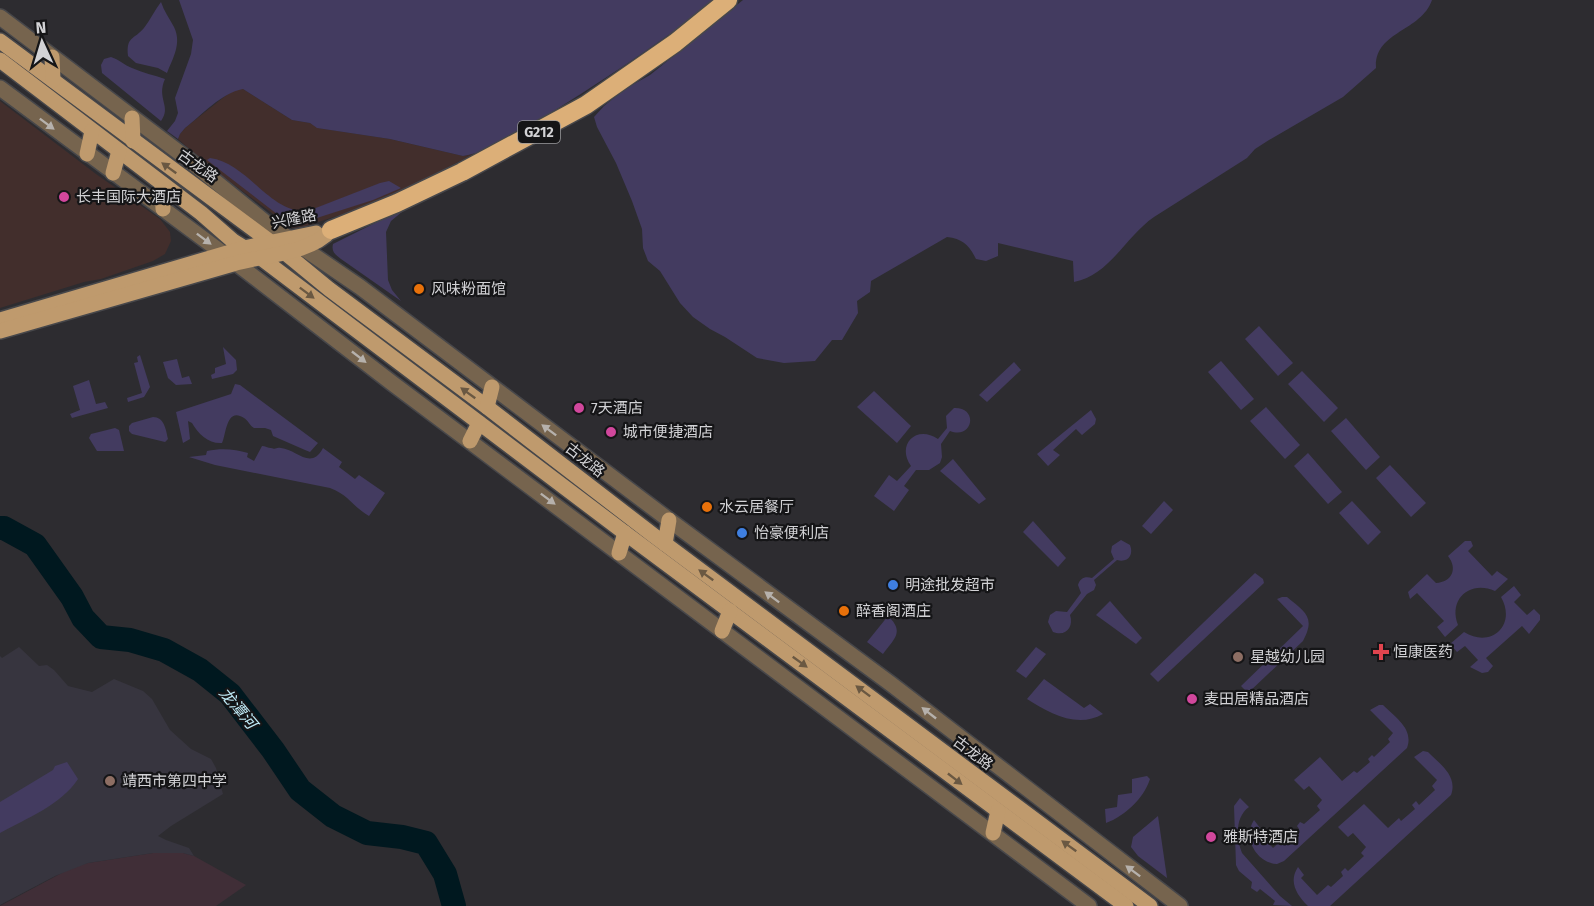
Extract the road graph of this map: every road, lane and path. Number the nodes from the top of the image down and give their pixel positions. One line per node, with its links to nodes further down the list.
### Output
1 (728, 0): 16 (highway, G212)
2 (0, 16): 4 (street)
3 (0, 41): 6 (main road, 古龙路)
4 (52, 57): 6 (main road); 8 (street)
5 (0, 60): 9 (main road, 古龙路)
6 (53, 80): 10 (main road, 古龙路)
7 (0, 88): 12 (street, one-way to 12)
8 (132, 118): 10 (main road); 18 (street)
9 (92, 131): 11 (main road, 古龙路); 12 (main road)
10 (134, 141): 17 (main road, 古龙路, one-way to 10)
11 (119, 151): 13 (main road); 14 (main road, 古龙路)
12 (87, 154): 13 (street)
13 (112, 173): 15 (street)
14 (162, 184): 15 (main road); 19 (main road, 古龙路)
15 (162, 209): 21 (street, one-way to 21)
16 (331, 230): 18 (main road, 兴隆路)
17 (270, 242): 18 (main road, 古龙路); 19 (main road, 兴隆路)
18 (292, 246): 20 (main road, 兴隆路); 24 (street); 25 (main road, 古龙路, one-way to 18)
19 (243, 248): 20 (main road, 古龙路); 21 (main road, 兴隆路)
20 (261, 258): 21 (main road, 兴隆路); 26 (main road, 古龙路, one-way to 26)
21 (230, 259): 22 (main road, 兴隆路); 23 (main road, 兴隆路); 27 (street, one-way to 27)
22 (0, 320)
23 (0, 331)
24 (492, 387): 25 (main road); 28 (street, one-way to 24)
25 (487, 406): 30 (main road, 古龙路)
26 (479, 423): 27 (main road); 29 (main road, 古龙路)
27 (470, 441): 31 (street, one-way to 31)
28 (669, 520): 30 (main road); 39 (street, one-way to 28)
29 (625, 533): 31 (main road); 32 (main road, 古龙路)
30 (665, 544): 38 (main road, 古龙路, one-way to 30)
31 (619, 553): 33 (street)
32 (730, 611): 33 (main road); 34 (main road, 古龙路, one-way to 34)
33 (722, 631): 35 (street)
34 (998, 811): 35 (main road); 37 (main road, 古龙路)
35 (993, 833): 36 (street)
36 (1089, 906)
37 (1126, 906)
38 (1150, 906)
39 (1180, 906)

